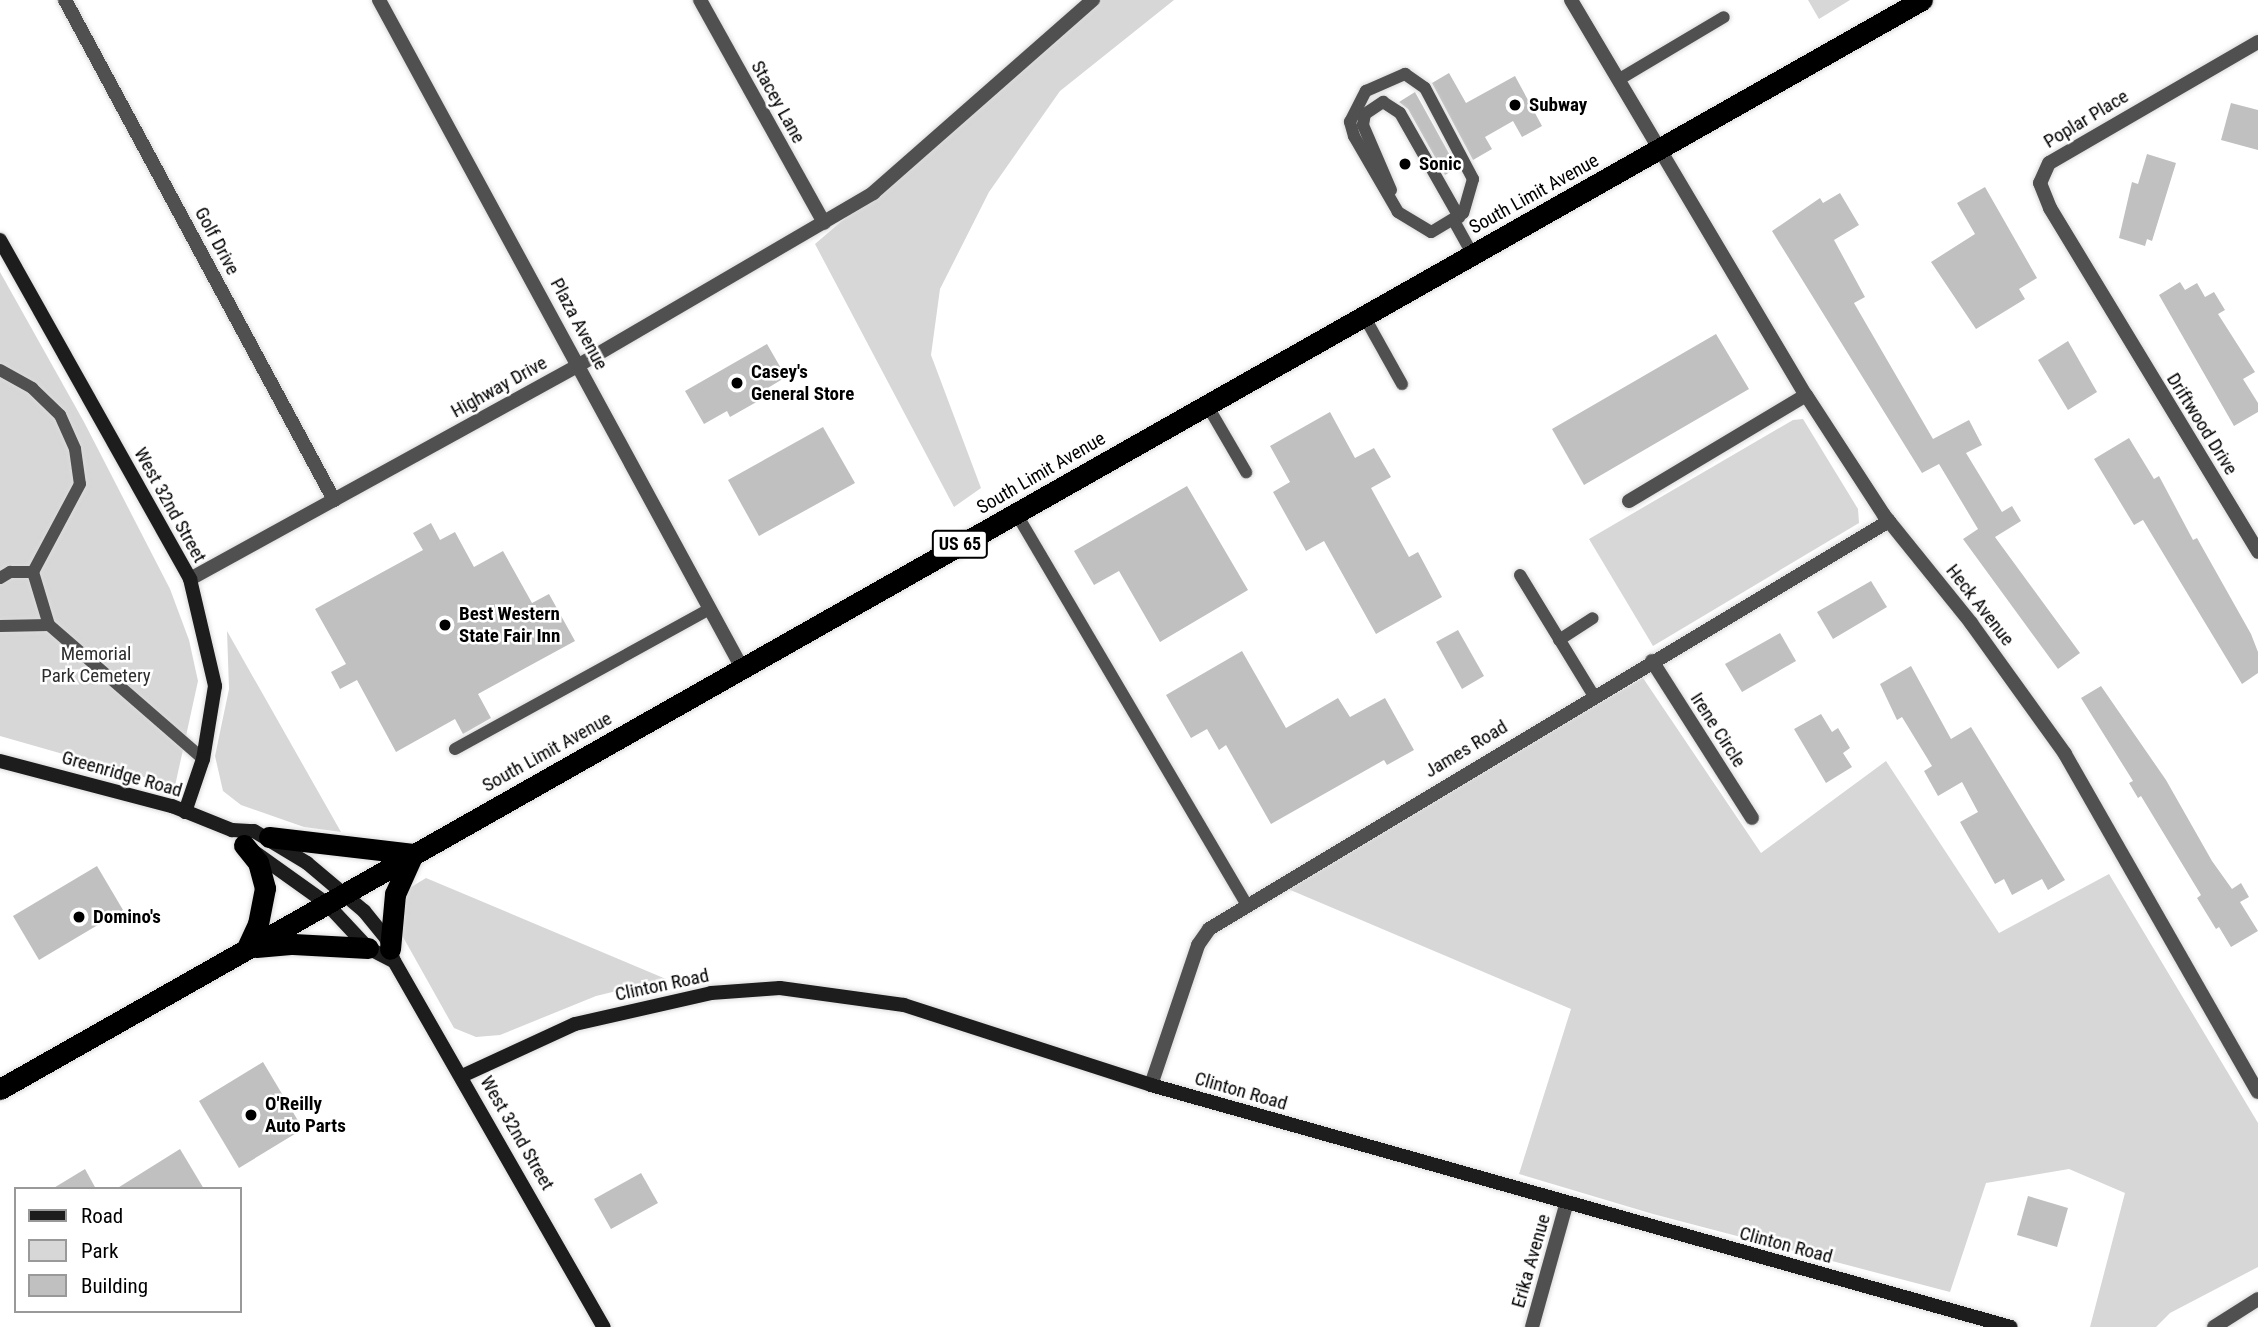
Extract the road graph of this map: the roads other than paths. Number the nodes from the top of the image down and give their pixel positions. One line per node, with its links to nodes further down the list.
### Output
1 (65, 0): 24 (street, Golf Drive)
2 (379, 0): 18 (street, Plaza Avenue)
3 (700, 0): 13 (street, Stacey Lane)
4 (1093, 0): 13 (street, Highway Drive)
5 (1571, 0): 9 (street, Heck Avenue)
6 (1922, 0): 10 (highway, South Limit Avenue / US 65)
7 (1724, 17): 9 (lane)
8 (2258, 42): 17 (street, Poplar Place)
9 (1618, 80): 10 (street, Heck Avenue)
10 (1658, 150): 15 (highway, South Limit Avenue / US 65); 21 (street, Heck Avenue)
11 (1391, 200): 12 (lane); 12 (lane); 12 (lane)
12 (1456, 219): 15 (lane)
13 (824, 223): 18 (street, Highway Drive)
14 (0, 240): 32 (street, West 32nd Street)
15 (1473, 255): 16 (highway, South Limit Avenue / US 65)
16 (1364, 316): 20 (lane); 22 (highway, South Limit Avenue / US 65)
17 (2115, 316): 28 (street, Driftwood Drive)
18 (579, 365): 24 (street, Highway Drive); 33 (street, Plaza Avenue)
19 (0, 370): 29 (lane)
20 (1402, 384)
21 (1806, 395): 25 (street); 27 (street, Heck Avenue)
22 (1207, 405): 23 (lane); 26 (highway, South Limit Avenue / US 65)
23 (1246, 472)
24 (334, 500): 32 (street, Highway Drive)
25 (1629, 501)
26 (1016, 513): 39 (highway, South Limit Avenue / US 65); 50 (lane)
27 (1889, 521): 38 (street, James Road); 56 (street, Heck Avenue)
28 (2258, 552)
29 (33, 572): 31 (lane); 35 (lane)
30 (1520, 575): 37 (lane)
31 (0, 578)
32 (190, 579): 42 (street, West 32nd Street)
33 (710, 609): 39 (street, Plaza Avenue); 41 (lane)
34 (1593, 618): 37 (lane)
35 (49, 625): 36 (lane); 42 (lane)
36 (0, 626)
37 (1559, 640): 40 (lane)
38 (1652, 661): 40 (street, James Road); 45 (street, Irene Circle)
39 (742, 668): 48 (highway, South Limit Avenue / US 65)
40 (1594, 696): 50 (street, James Road)
41 (455, 749)
42 (202, 759): 44 (street, West 32nd Street)
43 (0, 761): 44 (street, Greenridge Road)
44 (185, 812): 47 (street, Greenridge Road)
45 (1752, 818)
46 (269, 837): 47 (street, Greenridge Road); 48 (highway); 49 (street, Greenridge Road)
47 (238, 838): 49 (street, Greenridge Road); 51 (highway)
48 (413, 854): 49 (highway, South Limit Avenue / US 65); 52 (highway)
49 (335, 898): 51 (highway, South Limit Avenue / US 65); 52 (street, West 32nd Street); 52 (street, West 32nd Street)
50 (1246, 903): 54 (street, James Road)
51 (247, 948): 52 (highway); 55 (highway, South Limit Avenue / US 65)
52 (384, 953): 53 (street, West 32nd Street)
53 (462, 1076): 54 (street, Clinton Road); 59 (street, West 32nd Street)
54 (1151, 1085): 57 (street, Clinton Road)
55 (0, 1089)
56 (2258, 1092)
57 (1566, 1205): 60 (street, Erika Avenue); 61 (street, Clinton Road)
58 (2258, 1299): 62 (street)
59 (604, 1327)
60 (1532, 1327)
61 (2011, 1327)
62 (2214, 1327)

